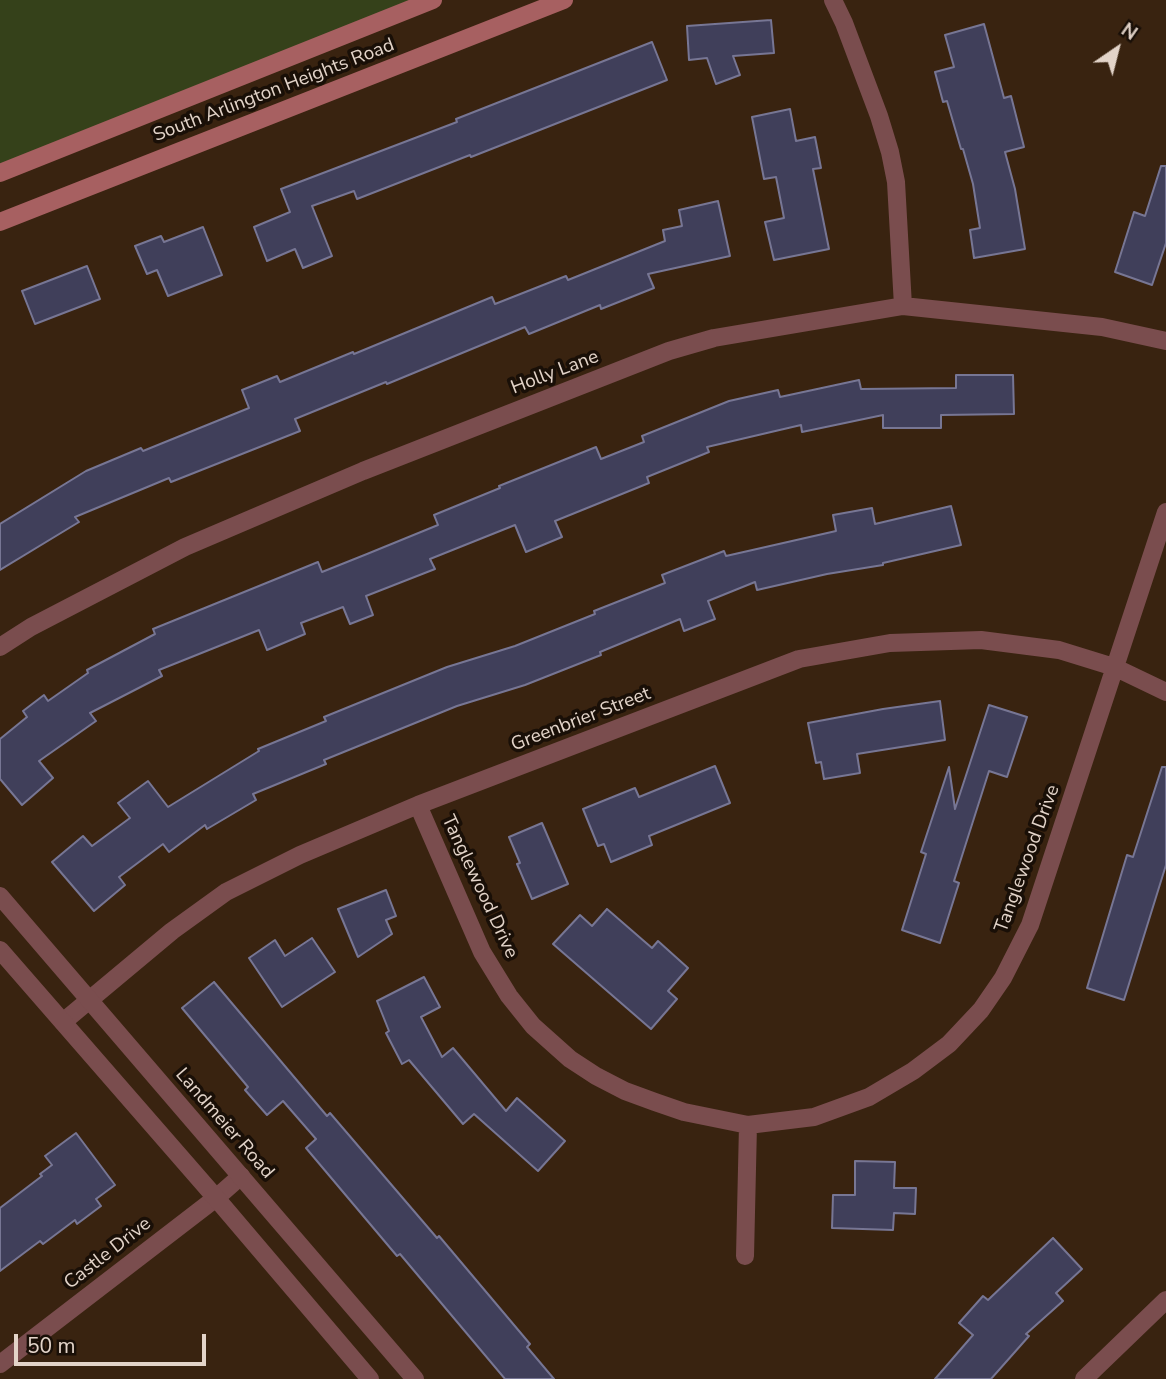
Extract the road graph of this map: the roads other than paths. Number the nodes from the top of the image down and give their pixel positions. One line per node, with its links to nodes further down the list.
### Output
1 (433, 0): 4 (main road, South Arlington Heights Road)
2 (564, 0): 5 (main road, South Arlington Heights Road)
3 (833, 0): 6 (street)
4 (0, 173)
5 (0, 222)
6 (903, 306): 7 (street, Holly Lane); 9 (street, Holly Lane)
7 (1166, 341)
8 (1166, 512): 10 (street, Tanglewood Drive)
9 (0, 647)
10 (1114, 667): 11 (street, Greenbrier Street); 12 (street, Greenbrier Street); 17 (street, Tanglewood Drive)
11 (1166, 692)
12 (418, 804): 15 (street, Greenbrier Street); 17 (street, Tanglewood Drive)
13 (0, 896): 15 (street, Landmeier Road)
14 (0, 950): 16 (street)
15 (89, 999): 16 (street, Greenbrier Street); 18 (street, Landmeier Road)
16 (63, 1022): 19 (street)
17 (748, 1125): 20 (street)
18 (241, 1176): 19 (street, Castle Drive); 24 (street, Landmeier Road)
19 (216, 1198): 22 (street, Castle Drive); 23 (street)
20 (746, 1256)
21 (1166, 1300): 25 (street)
22 (0, 1364)
23 (370, 1379)
24 (415, 1379)
25 (1084, 1379)

